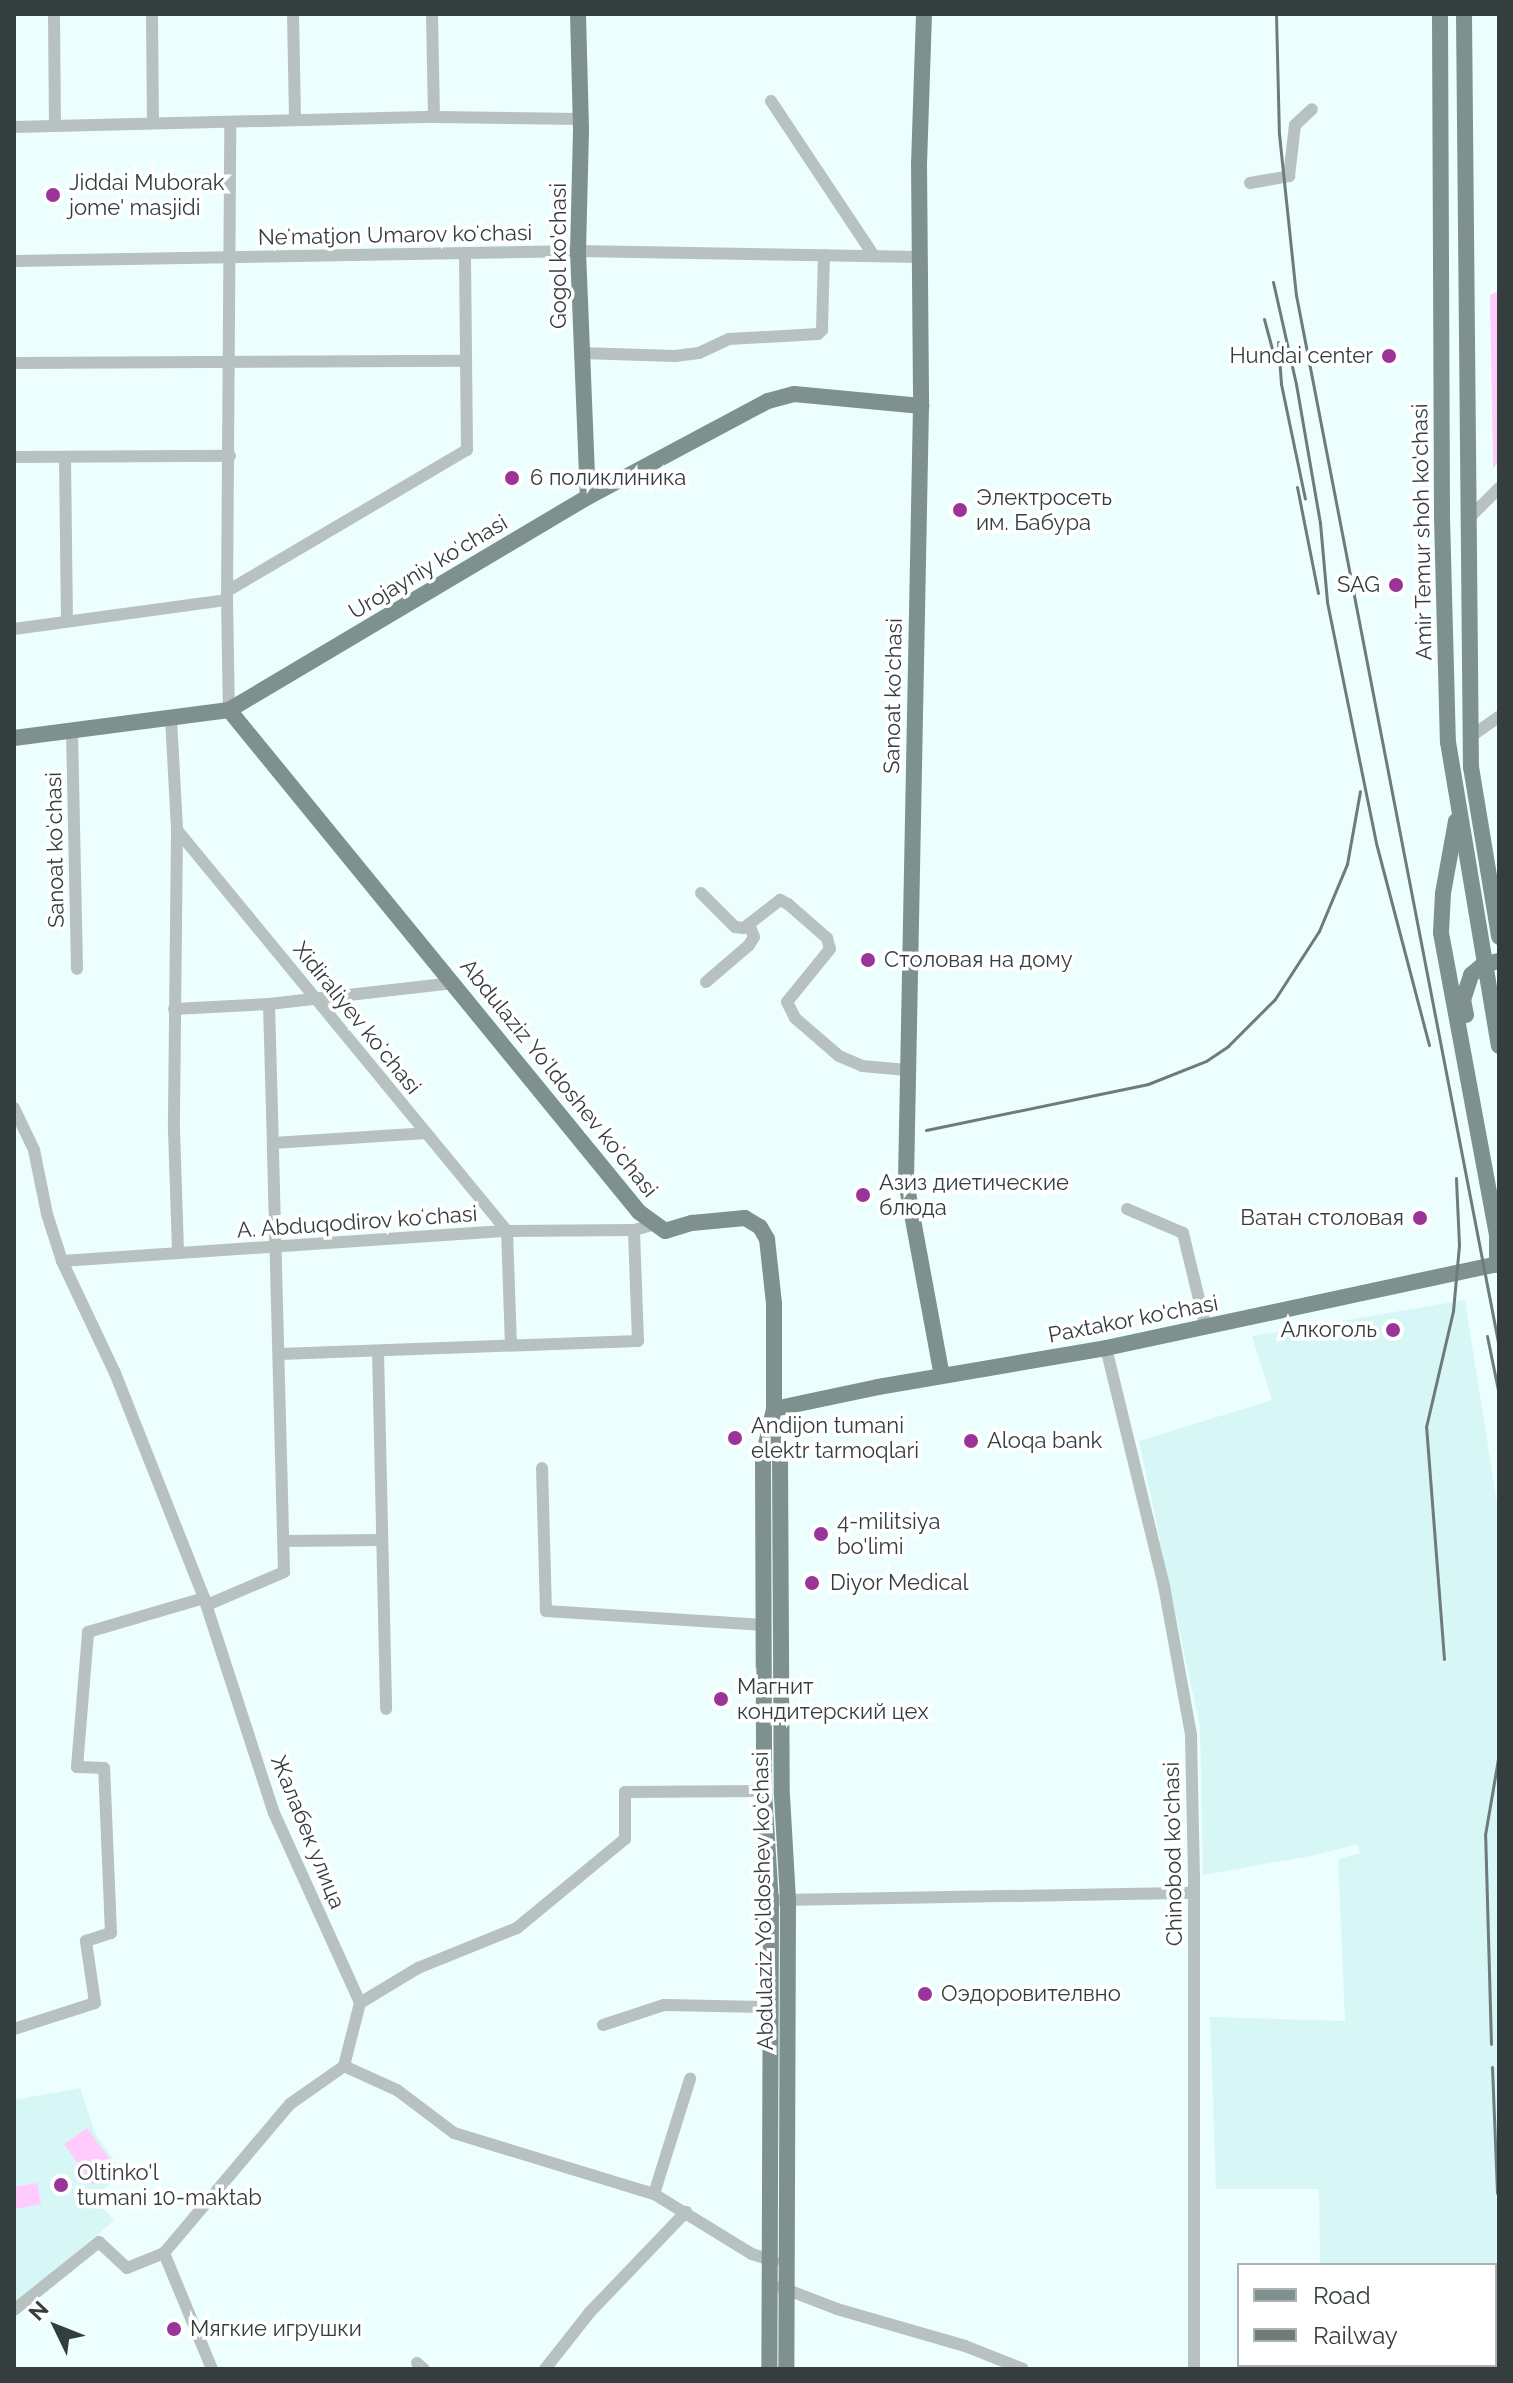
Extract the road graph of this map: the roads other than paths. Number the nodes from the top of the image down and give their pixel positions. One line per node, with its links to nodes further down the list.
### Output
1 (54, 14): 16 (street)
2 (152, 14): 15 (street)
3 (293, 14): 13 (street)
4 (432, 14): 11 (street)
5 (578, 14): 12 (main road, Gogol ko'chasi)
6 (924, 14): 23 (main road, Sanoat ko'chasi)
7 (1440, 14): 46 (main road, Amir Temur shoh ko'chasi)
8 (1464, 14): 36 (main road, Amir Temur shoh ko'chasi)
9 (771, 101): 22 (street)
10 (1312, 109): 18 (street)
11 (434, 117): 12 (street); 13 (street)
12 (580, 119): 19 (main road, Gogol ko'chasi)
13 (295, 120): 14 (street)
14 (230, 122): 15 (street); 24 (street)
15 (153, 123): 16 (street)
16 (55, 126): 17 (street)
17 (14, 127)
18 (1250, 183)
19 (578, 251): 20 (street, Neʻmatjon Umarov koʻchasi); 21 (street, Neʻmatjon Umarov koʻchasi); 26 (main road, Gogol ko'chasi)
20 (465, 253): 24 (street, Neʻmatjon Umarov koʻchasi); 27 (street)
21 (824, 255): 22 (street, Neʻmatjon Umarov koʻchasi); 26 (street)
22 (874, 256): 23 (street, Neʻmatjon Umarov koʻchasi)
23 (921, 257): 30 (main road, Sanoat ko'chasi)
24 (228, 258): 25 (street, Neʻmatjon Umarov koʻchasi); 28 (street)
25 (14, 261)
26 (581, 353): 35 (main road, Gogol ko'chasi)
27 (466, 361): 28 (street); 37 (street)
28 (229, 362): 29 (street); 31 (street)
29 (14, 363)
30 (921, 406): 35 (main road, Urоjayniy koʻchasi); 59 (main road, Sanoat ko'chasi)
31 (230, 456): 33 (street); 37 (street)
32 (14, 457): 33 (street)
33 (65, 459): 38 (street)
34 (1499, 488): 36 (street)
35 (588, 497): 40 (main road, Urоjayniy koʻchasi)
36 (1467, 520): 44 (main road, Amir Temur shoh ko'chasi)
37 (228, 595): 38 (street); 40 (street)
38 (67, 621): 39 (street)
39 (14, 629)
40 (229, 710): 42 (main road); 54 (main road, Abdulaziz Yoʻldoshev koʻchasi)
41 (1499, 717): 44 (street)
42 (171, 718): 43 (main road); 47 (street)
43 (72, 730): 45 (main road); 52 (street, Sanoat koʻchasi)
44 (1470, 737): 50 (main road, Amir Temur shoh ko'chasi)
45 (14, 738)
46 (1458, 811): 51 (main road, Amir Temur shoh ko'chasi); 71 (main road)
47 (177, 830): 55 (street, Xidiraliyev koʻchasi); 57 (street)
48 (701, 893): 49 (street)
49 (749, 924): 53 (street); 59 (street)
50 (1499, 937)
51 (1491, 963): 58 (main road, Amir Temur shoh ko'chasi); 63 (main road)
52 (77, 969)
53 (706, 982)
54 (454, 983): 55 (street); 65 (main road, Abdulaziz Yoʻldoshev koʻchasi)
55 (316, 999): 56 (street); 61 (street, Xidiraliyev koʻchasi)
56 (269, 1004): 57 (street); 62 (street)
57 (174, 1009): 69 (street)
58 (1499, 1046)
59 (907, 1070): 77 (main road, Sanoat ko'chasi)
60 (14, 1108): 70 (street, Жалабек улица)
61 (426, 1133): 62 (street); 67 (street, Xidiraliyev koʻchasi)
62 (273, 1143): 68 (street)
63 (1499, 1200)
64 (1127, 1209): 72 (street)
65 (653, 1225): 66 (street, A. Abduqodirov koʻchasi); 78 (main road, Abdulaziz Yoʻldoshev koʻchasi)
66 (634, 1230): 67 (street, A. Abduqodirov koʻchasi); 73 (street)
67 (507, 1231): 68 (street, A. Abduqodirov koʻchasi); 73 (street)
68 (276, 1250): 69 (street, A. Abduqodirov koʻchasi); 76 (street)
69 (178, 1252): 70 (street, A. Abduqodirov koʻchasi)
70 (62, 1261): 83 (street, Жалабек улица)
71 (1498, 1263): 72 (main road, Paxtakor ko'chasi)
72 (1206, 1328): 74 (main road, Paxtakor ko'chasi)
73 (511, 1343): 75 (street)
74 (1106, 1348): 77 (main road, Paxtakor ko'chasi); 88 (street, Chinobod ko'chasi)
75 (378, 1351): 76 (street); 81 (street)
76 (280, 1354): 82 (street)
77 (942, 1376): 78 (main road, Paxtakor ko'chasi)
78 (774, 1409): 79 (main road, Abdulaziz Yoʻldoshev koʻchasi)
79 (771, 1433): 84 (main road, Abdulaziz Yoʻldoshev koʻchasi); 85 (main road, Abdulaziz Yoʻldoshev koʻchasi)
80 (542, 1468): 84 (street)
81 (381, 1540): 82 (street); 86 (street)
82 (284, 1541): 83 (street)
83 (206, 1602): 91 (street, Жалабек улица); 94 (street)
84 (764, 1625): 85 (main road, Abdulaziz Yoʻldoshev koʻchasi)
85 (773, 1656): 87 (main road, Abdulaziz Yoʻldoshev koʻchasi); 89 (main road, Abdulaziz Yoʻldoshev koʻchasi)
86 (386, 1709)
87 (764, 1791): 90 (main road, Abdulaziz Yoʻldoshev koʻchasi); 91 (street)
88 (1194, 1893): 89 (street); 109 (street, Chinobod ko'chasi)
89 (788, 1900): 90 (street); 101 (main road, Abdulaziz Yoʻldoshev koʻchasi)
90 (771, 1902): 92 (main road, Abdulaziz Yoʻldoshev koʻchasi)
91 (360, 2003): 95 (street)
92 (771, 2007): 93 (street); 100 (main road, Abdulaziz Yoʻldoshev koʻchasi)
93 (603, 2025)
94 (14, 2029)
95 (344, 2066): 97 (street); 99 (street)
96 (690, 2079): 97 (street)
97 (654, 2194): 98 (street)
98 (686, 2212): 100 (street); 105 (street)
99 (164, 2253): 103 (street); 104 (street)
100 (772, 2260): 101 (street); 102 (main road, Abdulaziz Yoʻldoshev koʻchasi)
101 (788, 2267): 102 (main road, Abdulaziz Yoʻldoshev koʻchasi)
102 (778, 2287): 106 (main road, Abdulaziz Yoʻldoshev koʻchasi); 107 (main road, Abdulaziz Yoʻldoshev koʻchasi); 108 (street)
103 (14, 2310)
104 (212, 2369)
105 (545, 2369)
106 (769, 2369)
107 (786, 2369)
108 (1023, 2369)
109 (1194, 2369)

